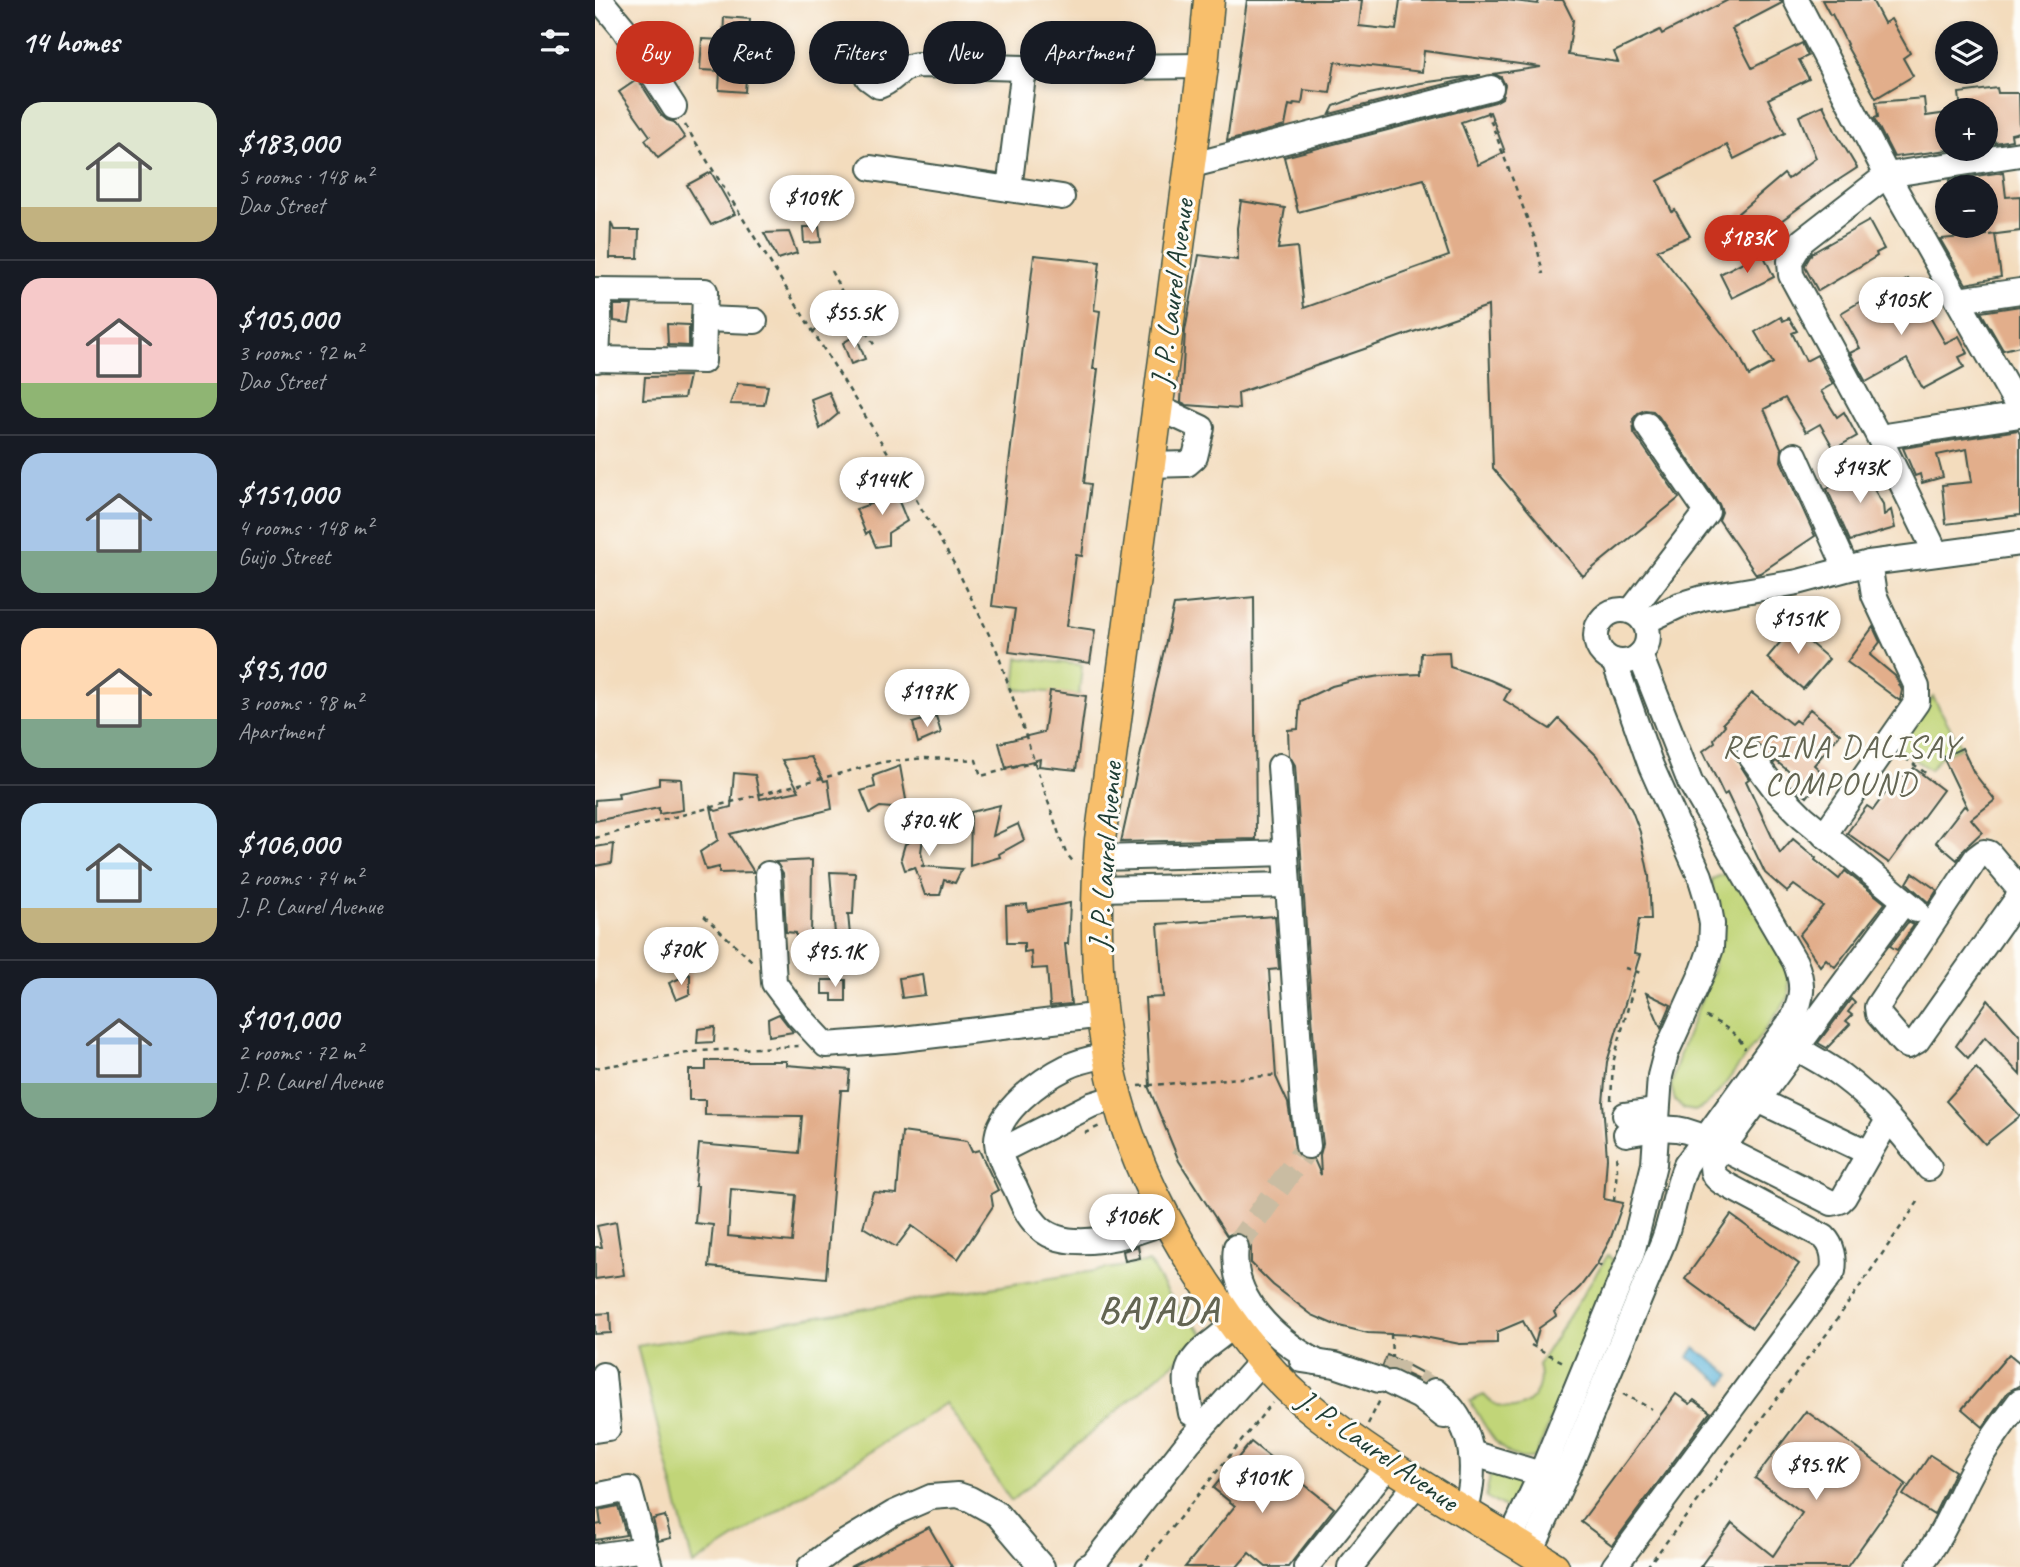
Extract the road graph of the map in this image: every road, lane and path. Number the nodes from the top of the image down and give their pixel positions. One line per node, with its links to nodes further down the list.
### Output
1 (600, 0): 10 (street)
2 (1209, 0): 5 (main road, J. P. Laurel Avenue)
3 (1796, 0): 14 (street)
4 (909, 66): 7 (street)
5 (1203, 66): 6 (street); 12 (main road, J. P. Laurel Avenue)
6 (1156, 67)
7 (1020, 68)
8 (1022, 84): 15 (street)
9 (1486, 89): 12 (street); 18 (path)
10 (674, 107): 25 (path)
11 (2020, 154): 14 (street)
12 (1189, 166): 28 (main road, J. P. Laurel Avenue)
13 (871, 168): 15 (street)
14 (1887, 175): 21 (street); 31 (street)
15 (1009, 189): 16 (street)
16 (1062, 197)
17 (831, 271): 22 (path)
18 (1543, 274)
19 (598, 290): 23 (street); 27 (street)
20 (2020, 291): 21 (street)
21 (1958, 300): 29 (street)
22 (851, 309): 25 (path); 26 (path)
23 (704, 319): 24 (street); 27 (street)
24 (755, 321)
25 (812, 332): 42 (path)
26 (875, 346)
27 (596, 359)
28 (1157, 407): 33 (main road, J. P. Laurel Avenue); 33 (street)
29 (2020, 413): 31 (street)
30 (1647, 425): 37 (street)
31 (1879, 437): 35 (street)
32 (1795, 455): 36 (street)
33 (1149, 465): 50 (main road, J. P. Laurel Avenue)
34 (2020, 543): 35 (street)
35 (1936, 553): 36 (street)
36 (1857, 565): 37 (street); 40 (street)
37 (1637, 617): 38 (street); 39 (street)
38 (1640, 655): 39 (street); 48 (street)
39 (1614, 662): 52 (street)
40 (1888, 746): 44 (path); 45 (street)
41 (1749, 754): 45 (street)
42 (1036, 762): 46 (path); 50 (path)
43 (1280, 766): 47 (street)
44 (1927, 774)
45 (1824, 835): 55 (street)
46 (595, 838)
47 (1286, 853): 50 (street); 53 (street)
48 (1735, 860): 52 (street); 69 (street)
49 (1179, 871): 50 (street)
50 (1098, 873): 53 (street); 63 (main road, J. P. Laurel Avenue)
51 (768, 874): 60 (street)
52 (1700, 876): 62 (street)
53 (1288, 885): 68 (street)
54 (2020, 892): 57 (street); 57 (street)
55 (1904, 902): 57 (street); 65 (street)
56 (704, 916): 60 (path)
57 (1933, 921)
58 (1625, 968): 59 (path)
59 (1641, 973)
60 (774, 983): 64 (street)
61 (1633, 989): 74 (path)
62 (1686, 1009): 69 (path); 72 (street)
63 (1103, 1016): 64 (street); 66 (main road, J. P. Laurel Avenue)
64 (826, 1045): 67 (path)
65 (1795, 1047): 71 (street); 73 (street)
66 (1108, 1055): 70 (main road, J. P. Laurel Avenue); 77 (street)
67 (595, 1068)
68 (1301, 1073): 70 (path); 76 (street)
69 (1751, 1075): 75 (street)
70 (1125, 1092): 77 (street); 82 (main road, J. P. Laurel Avenue)
71 (1758, 1100): 75 (street); 78 (street)
72 (1658, 1120): 74 (street); 75 (street); 102 (street)
73 (1888, 1120): 78 (street); 79 (street)
74 (1619, 1124): 81 (path)
75 (1713, 1143): 78 (street); 93 (street); 115 (street)
76 (1308, 1146)
77 (1000, 1150): 82 (street)
78 (1869, 1153)
79 (1929, 1168)
80 (1920, 1199): 116 (path)
81 (1614, 1201)
82 (1167, 1220): 87 (main road, J. P. Laurel Avenue)
83 (1236, 1247): 86 (street)
84 (1597, 1265): 85 (path)
85 (1607, 1270)
86 (1240, 1287): 87 (street); 90 (street)
87 (1233, 1324): 89 (main road, J. P. Laurel Avenue); 98 (street)
88 (1391, 1334): 91 (path)
89 (1259, 1356): 90 (street); 94 (main road, J. P. Laurel Avenue); 111 (street)
90 (1326, 1364): 91 (street)
91 (1386, 1372): 100 (street)
92 (603, 1375): 99 (street)
93 (1603, 1384): 97 (path); 106 (street)
94 (1286, 1386): 101 (main road, J. P. Laurel Avenue); 112 (path)
95 (1435, 1391): 100 (street)
96 (2020, 1401): 117 (street)
97 (1652, 1409)
98 (1191, 1413)
99 (595, 1430)
100 (1469, 1446): 102 (street); 105 (street)
101 (1389, 1464): 103 (main road, J. P. Laurel Avenue); 113 (street)
102 (1541, 1474): 106 (street)
103 (1418, 1482): 105 (main road, J. P. Laurel Avenue); 114 (street)
104 (595, 1496): 108 (street)
105 (1466, 1511): 106 (main road, J. P. Laurel Avenue)
106 (1532, 1553)
107 (595, 1556): 108 (street)
108 (648, 1558)
109 (810, 1567): 110 (street)
110 (1042, 1567)
111 (1087, 1567)
112 (1140, 1567)
113 (1306, 1567)
114 (1350, 1567)
115 (1613, 1567)
116 (1647, 1567)
117 (1918, 1567)

